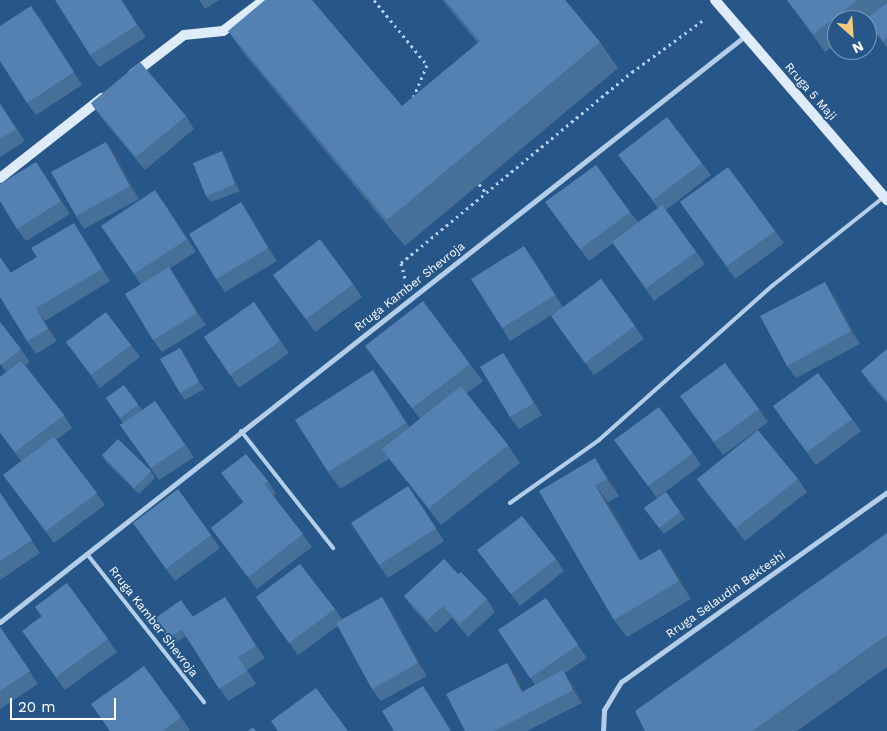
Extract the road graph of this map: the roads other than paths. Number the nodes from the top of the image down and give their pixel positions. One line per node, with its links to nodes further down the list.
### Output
1 (264, 0): 4 (street)
2 (718, 4): 3 (street, Rruga 5 Maji)
3 (745, 36): 5 (street, Rruga 5 Maji); 6 (street, Rruga Kamber Shevroja)
4 (0, 178)
5 (886, 198): 8 (lane)
6 (242, 431): 9 (lane); 10 (street, Rruga Kamber Shevroja)
7 (887, 492): 13 (street, Rruga Selaudin Bekteshi)
8 (510, 503)
9 (333, 548)
10 (87, 554): 11 (street, Rruga Kamber Shevroja); 12 (lane, Rruga Kamber Shevroja)
11 (0, 622)
12 (204, 702)
13 (603, 731)

